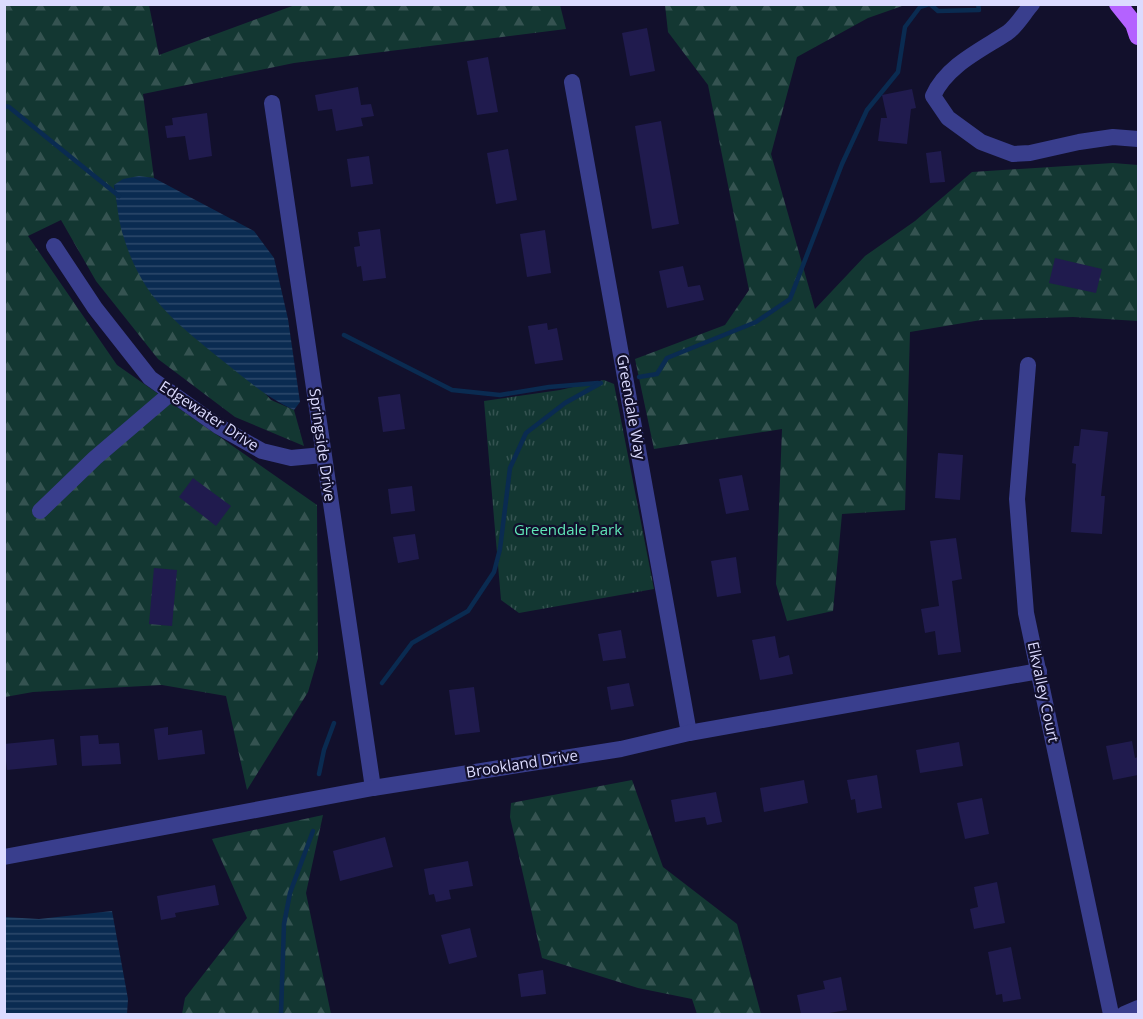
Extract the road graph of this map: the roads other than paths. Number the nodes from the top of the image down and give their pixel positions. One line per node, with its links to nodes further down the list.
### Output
1 (1032, 4): 6 (street)
2 (1118, 4): 3 (main road)
3 (1138, 36)
4 (572, 82): 13 (street, Greendale Way)
5 (272, 103): 10 (street, Springside Drive)
6 (1138, 139)
7 (54, 246): 9 (street, Edgewater Drive)
8 (1028, 365): 12 (street, Elkvalley Court)
9 (171, 393): 10 (street, Edgewater Drive); 11 (street)
10 (324, 455): 14 (street, Springside Drive)
11 (40, 510)
12 (1039, 671): 13 (street, Brookland Drive); 17 (street, Elkvalley Court)
13 (689, 733): 14 (street, Brookland Drive)
14 (373, 788): 15 (street, Brookland Drive)
15 (4, 857)
16 (1138, 1008): 18 (street)
17 (1111, 1014)
18 (1124, 1014)

